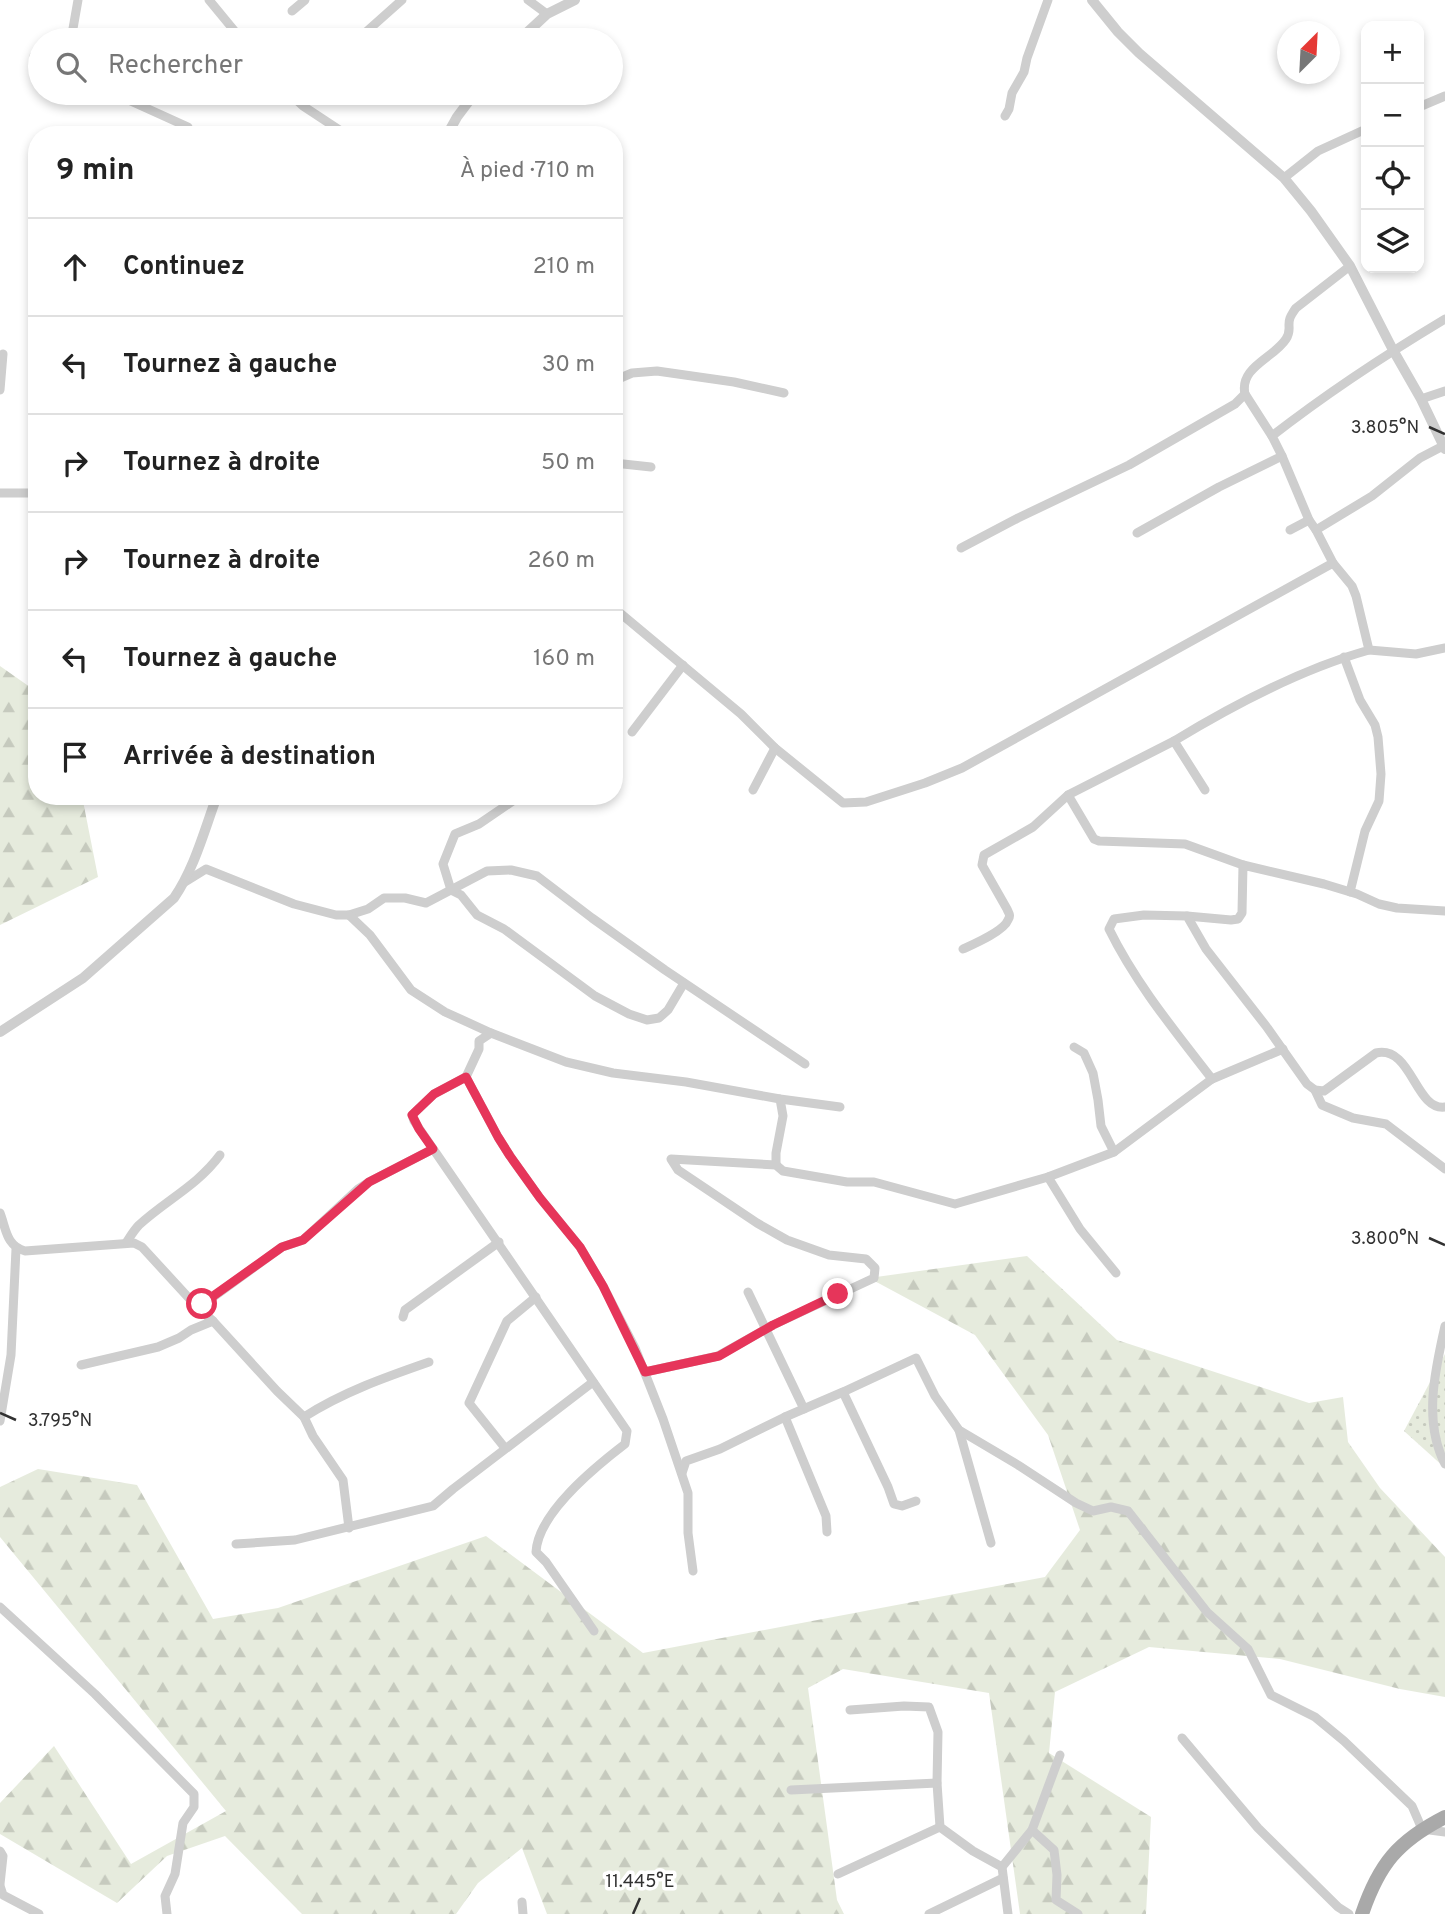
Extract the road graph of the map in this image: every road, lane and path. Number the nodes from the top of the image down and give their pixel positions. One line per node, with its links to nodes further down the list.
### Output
1 (78, 0): 11 (street)
2 (209, 0): 12 (street)
3 (305, 0): 9 (street)
4 (402, 0): 13 (street)
5 (528, 0): 10 (street)
6 (575, 0): 10 (street)
7 (1048, 0): 20 (street)
8 (1092, 0): 25 (street)
9 (292, 11)
10 (547, 14): 14 (street)
11 (73, 28)
12 (232, 28)
13 (370, 28)
14 (532, 28)
15 (1445, 96): 19 (street)
16 (139, 105): 21 (street)
17 (302, 105): 22 (street)
18 (466, 105): 23 (street)
19 (1424, 105)
20 (1006, 116)
21 (186, 126)
22 (333, 126)
23 (452, 126)
24 (1361, 131): 25 (street)
25 (1284, 178): 26 (street)
26 (1350, 266): 28 (street); 34 (street)
27 (1445, 319): 28 (street)
28 (1393, 350): 35 (street); 36 (street)
29 (3, 354): 31 (street)
30 (623, 377): 33 (street)
31 (0, 390)
32 (1445, 391): 35 (street)
33 (784, 393)
34 (1245, 394): 36 (street); 47 (street)
35 (1421, 399): 37 (street)
36 (1272, 436): 38 (street)
37 (1444, 447): 45 (street)
38 (1282, 456): 43 (street); 46 (street)
39 (623, 464): 40 (street)
40 (652, 467)
41 (0, 493): 42 (street)
42 (28, 493)
43 (1309, 520): 44 (street); 45 (street)
44 (1290, 530)
45 (1316, 530): 48 (street)
46 (1137, 533)
47 (961, 548)
48 (1334, 563): 51 (street); 56 (street)
49 (623, 615): 53 (street)
50 (1445, 648): 51 (street)
51 (1369, 650): 52 (street)
52 (1344, 657): 55 (street); 65 (street)
53 (683, 665): 54 (street); 56 (street)
54 (632, 732)
55 (1174, 741): 58 (street); 59 (street)
56 (775, 748): 57 (street)
57 (753, 790)
58 (1205, 790)
59 (1068, 795): 62 (street); 69 (street)
60 (214, 805): 63 (street)
61 (507, 805): 64 (street)
62 (1243, 865): 65 (street); 68 (street)
63 (185, 882): 67 (street); 71 (street)
64 (451, 890): 67 (street); 70 (street); 70 (street)
65 (1350, 892): 66 (street)
66 (1445, 911)
67 (349, 915): 72 (street)
68 (1187, 916): 74 (street); 77 (street)
69 (963, 950)
70 (684, 983): 75 (street)
71 (0, 1032)
72 (491, 1032): 76 (street); 79 (street)
73 (1074, 1047): 83 (street)
74 (1283, 1049): 77 (street); 78 (street)
75 (805, 1064)
76 (466, 1077): 82 (street); 102 (street)
77 (1213, 1079): 83 (street)
78 (1315, 1090): 81 (street); 86 (street)
79 (780, 1099): 80 (street); 85 (street)
80 (840, 1107)
81 (1445, 1107)
82 (433, 1149): 89 (street); 95 (street)
83 (1114, 1152): 87 (street)
84 (220, 1155): 90 (street)
85 (776, 1165): 87 (street); 99 (street)
86 (1445, 1168)
87 (1048, 1177): 92 (street)
88 (0, 1213): 91 (street)
89 (499, 1242): 94 (street); 96 (street)
90 (126, 1243): 91 (street); 95 (street)
91 (16, 1249): 108 (street)
92 (1116, 1273)
93 (748, 1292): 99 (street)
94 (536, 1297): 103 (street); 110 (street)
95 (198, 1307): 97 (street)
96 (403, 1317)
97 (214, 1321): 101 (street); 106 (street)
98 (1445, 1326): 111 (street)
99 (767, 1328): 102 (street); 105 (street)
100 (429, 1362): 106 (street)
101 (81, 1365)
102 (645, 1372): 112 (street)
103 (593, 1382): 110 (street); 120 (street)
104 (843, 1392): 105 (street); 109 (street); 113 (street)
105 (804, 1409): 107 (street)
106 (304, 1417): 114 (street)
107 (785, 1417): 112 (street); 115 (street)
108 (0, 1421)
109 (959, 1430): 117 (street); 128 (street)
110 (505, 1448): 114 (street)
111 (1445, 1464)
112 (681, 1473): 118 (street)
113 (916, 1501)
114 (349, 1528): 116 (street)
115 (827, 1532)
116 (236, 1544)
117 (991, 1544)
118 (693, 1571)
119 (0, 1607): 138 (street)
120 (594, 1631)
121 (850, 1710): 124 (street)
122 (1182, 1738): 143 (street)
123 (1060, 1755): 129 (street)
124 (937, 1783): 125 (street); 127 (street)
125 (791, 1790)
126 (1445, 1817): 128 (main road)
127 (940, 1827): 132 (street); 133 (street)
128 (1422, 1829): 130 (street); 144 (main road)
129 (1032, 1830): 132 (street); 142 (street)
130 (1445, 1832)
131 (0, 1851): 135 (street)
132 (1002, 1867): 134 (street)
133 (838, 1874)
134 (1003, 1878): 140 (street); 141 (street)
135 (0, 1885): 137 (street)
136 (522, 1902): 139 (street)
137 (39, 1914)
138 (167, 1914)
139 (523, 1914)
140 (929, 1914)
141 (1008, 1914)
142 (1078, 1914)
143 (1349, 1914)
144 (1362, 1914)

